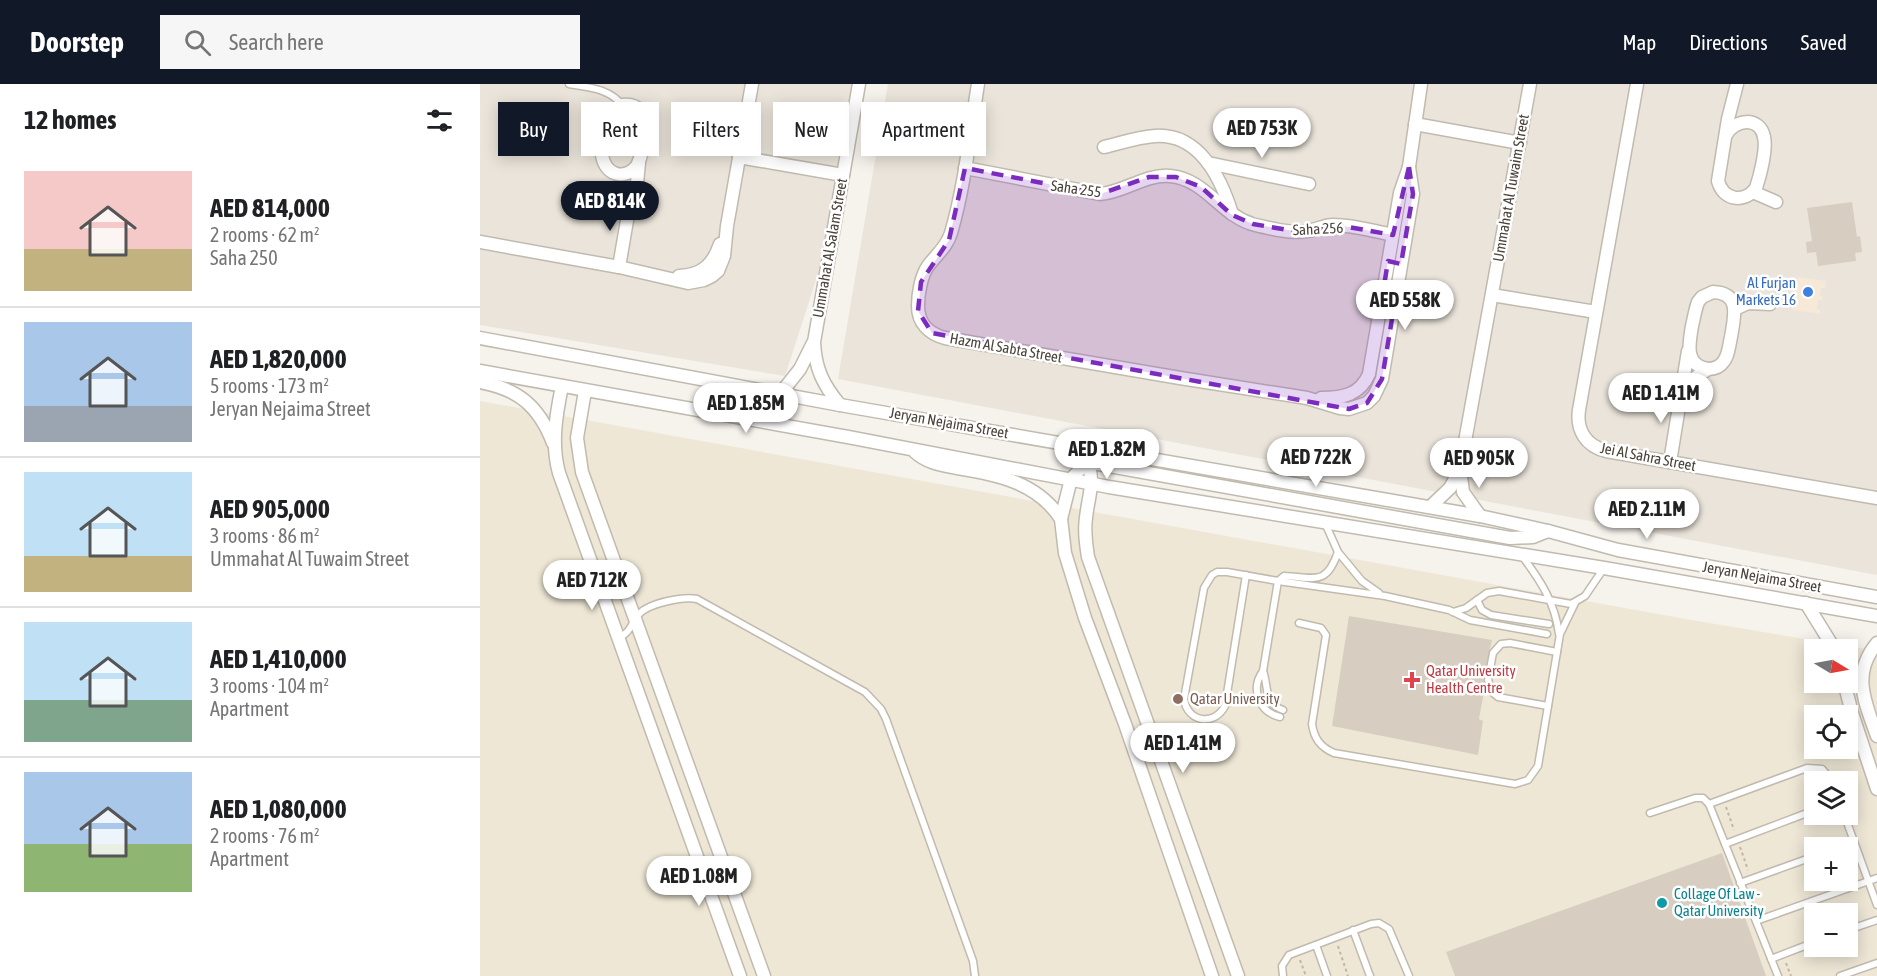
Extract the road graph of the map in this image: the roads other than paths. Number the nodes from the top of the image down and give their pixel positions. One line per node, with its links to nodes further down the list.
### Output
1 (569, 84): 9 (lane)
2 (752, 84): 17 (street)
3 (859, 84): 23 (street, Ummahat Al Salam Street)
4 (978, 84): 21 (street, Hazm Al Sabta Street)
5 (1421, 84): 11 (street)
6 (1530, 84): 13 (street, Ummahat Al Tuwaim Street)
7 (1637, 84): 39 (street, Jei Al Sahra Street)
8 (1736, 89): 10 (street); 12 (street)
9 (620, 102)
10 (1749, 122): 12 (street); 26 (street)
11 (1415, 124): 13 (street); 20 (street)
12 (1726, 135): 26 (street)
13 (1520, 143): 35 (street, Ummahat Al Tuwaim Street)
14 (1104, 147): 19 (street)
15 (602, 156): 22 (street)
16 (640, 156): 18 (street)
17 (739, 157): 23 (street); 34 (street)
18 (639, 161): 22 (street); 27 (street)
19 (1208, 163): 25 (street); 29 (street)
20 (1408, 167): 30 (street); 33 (street)
21 (965, 168): 24 (street, Saha 255); 53 (street, Hazm Al Sabta Street)
22 (618, 175): 27 (street)
23 (843, 176): 42 (street, Ummahat Al Salam Street)
24 (1185, 179): 29 (street, Saha 256)
25 (1309, 184)
26 (1753, 192): 28 (street)
27 (630, 202): 34 (street)
28 (1776, 202)
29 (1232, 215): 30 (street, Saha 256)
30 (1393, 235): 32 (street)
31 (480, 242): 34 (street)
32 (1388, 261): 33 (street); 38 (street)
33 (1401, 264): 40 (street)
34 (619, 267)
35 (1492, 295): 39 (street); 61 (street, Ummahat Al Tuwaim Street)
36 (1770, 304): 37 (street)
37 (1735, 309): 43 (street); 44 (street)
38 (1380, 311): 40 (street); 47 (street)
39 (1596, 312): 60 (street, Jei Al Sahra Street)
40 (1393, 314): 49 (street)
41 (480, 338): 52 (street, Jeryan Nejaima Street)
42 (814, 342): 52 (street, Ummahat Al Salam Street); 54 (street, Ummahat Al Salam Street)
43 (1689, 348): 44 (street); 51 (street)
44 (1708, 369): 51 (street)
45 (480, 371): 48 (street, Jeryan Nejaima Street)
46 (480, 382): 56 (street)
47 (1365, 382): 49 (street); 53 (street, Hazm Al Sabta Street)
48 (562, 386): 50 (street, Jeryan Nejaima Street); 56 (street)
49 (1378, 388): 53 (street, Hazm Al Sabta Street)
50 (585, 390): 57 (street, Jeryan Nejaima Street); 84 (street)
51 (1682, 391): 60 (street)
52 (781, 393): 54 (street, Jeryan Nejaima Street)
53 (1307, 398)
54 (840, 405): 55 (street, Jeryan Nejaima Street)
55 (1068, 444): 58 (street, Jeryan Nejaima Street); 59 (street)
56 (555, 447): 90 (street)
57 (912, 449): 62 (street, Jeryan Nejaima Street); 67 (street)
58 (1116, 452): 59 (street); 65 (street, Jeryan Nejaima Street)
59 (1087, 462): 62 (street); 63 (street); 69 (street)
60 (1670, 462): 64 (street, Jei Al Sahra Street)
61 (1460, 469): 65 (street, Ummahat Al Tuwaim Street); 66 (street, Ummahat Al Tuwaim Street)
62 (1071, 479): 63 (street, Jeryan Nejaima Street); 67 (street)
63 (1092, 483): 68 (street, Jeryan Nejaima Street); 98 (street)
64 (1877, 498)
65 (1430, 507): 66 (street, Jeryan Nejaima Street)
66 (1480, 516): 69 (street, Jeryan Nejaima Street)
67 (1061, 519): 100 (street)
68 (1325, 523): 70 (lane); 71 (street, Jeryan Nejaima Street)
69 (1548, 531): 76 (street, Jeryan Nejaima Street)
70 (1338, 552): 74 (lane); 75 (lane)
71 (1522, 556): 72 (street, Jeryan Nejaima Street); 78 (lane)
72 (1604, 568): 79 (lane); 80 (street, Jeryan Nejaima Street)
73 (1246, 575): 73 (lane); 74 (lane)
74 (1278, 581): 75 (lane); 94 (lane)
75 (1385, 596): 81 (lane)
76 (1877, 597)
77 (1477, 600): 78 (lane); 81 (lane); 82 (lane)
78 (1551, 601): 79 (lane); 89 (lane)
79 (1575, 603): 89 (lane)
80 (1806, 603): 83 (street, Jeryan Nejaima Street); 91 (street)
81 (1453, 612): 86 (lane)
82 (1495, 616): 86 (lane); 87 (lane)
83 (1877, 616)
84 (636, 619): 90 (lane); 107 (street); 126 (lane)
85 (1299, 623): 96 (lane)
86 (1494, 624): 88 (lane)
87 (1549, 624)
88 (1547, 634)
89 (1560, 634): 93 (lane)
90 (618, 638): 108 (street)
91 (1828, 639)
92 (1877, 643): 101 (street)
93 (1557, 652): 96 (lane); 96 (lane)
94 (1263, 671): 97 (lane); 99 (lane)
95 (1847, 693): 103 (street)
96 (1548, 706)
97 (1283, 710)
98 (1147, 717): 100 (street); 128 (street)
99 (1280, 717)
100 (1125, 724): 127 (street)
101 (1877, 736)
102 (1824, 771): 104 (lane)
103 (1877, 789)
104 (1709, 804): 105 (lane); 109 (lane)
105 (1650, 813)
106 (1804, 814): 109 (lane)
107 (707, 820): 108 (street); 125 (street)
108 (686, 828): 124 (street)
109 (1725, 844): 114 (lane)
110 (1858, 853): 113 (lane)
111 (1804, 860): 114 (lane)
112 (1877, 878): 113 (lane)
113 (1868, 882): 115 (lane); 117 (lane)
114 (1740, 883): 117 (lane)
115 (1877, 905)
116 (1877, 920): 118 (lane)
117 (1756, 921): 122 (lane)
118 (1858, 927)
119 (1353, 930): 120 (lane); 131 (lane); 132 (lane)
120 (1316, 945): 129 (lane); 130 (lane)
121 (1804, 946): 122 (lane)
122 (1771, 959): 133 (lane)
123 (1877, 963): 134 (lane)
124 (740, 976)
125 (764, 976)
126 (975, 976)
127 (1212, 976)
128 (1238, 976)
129 (1283, 976)
130 (1327, 976)
131 (1370, 976)
132 (1409, 976)
133 (1778, 976)
134 (1840, 976)

